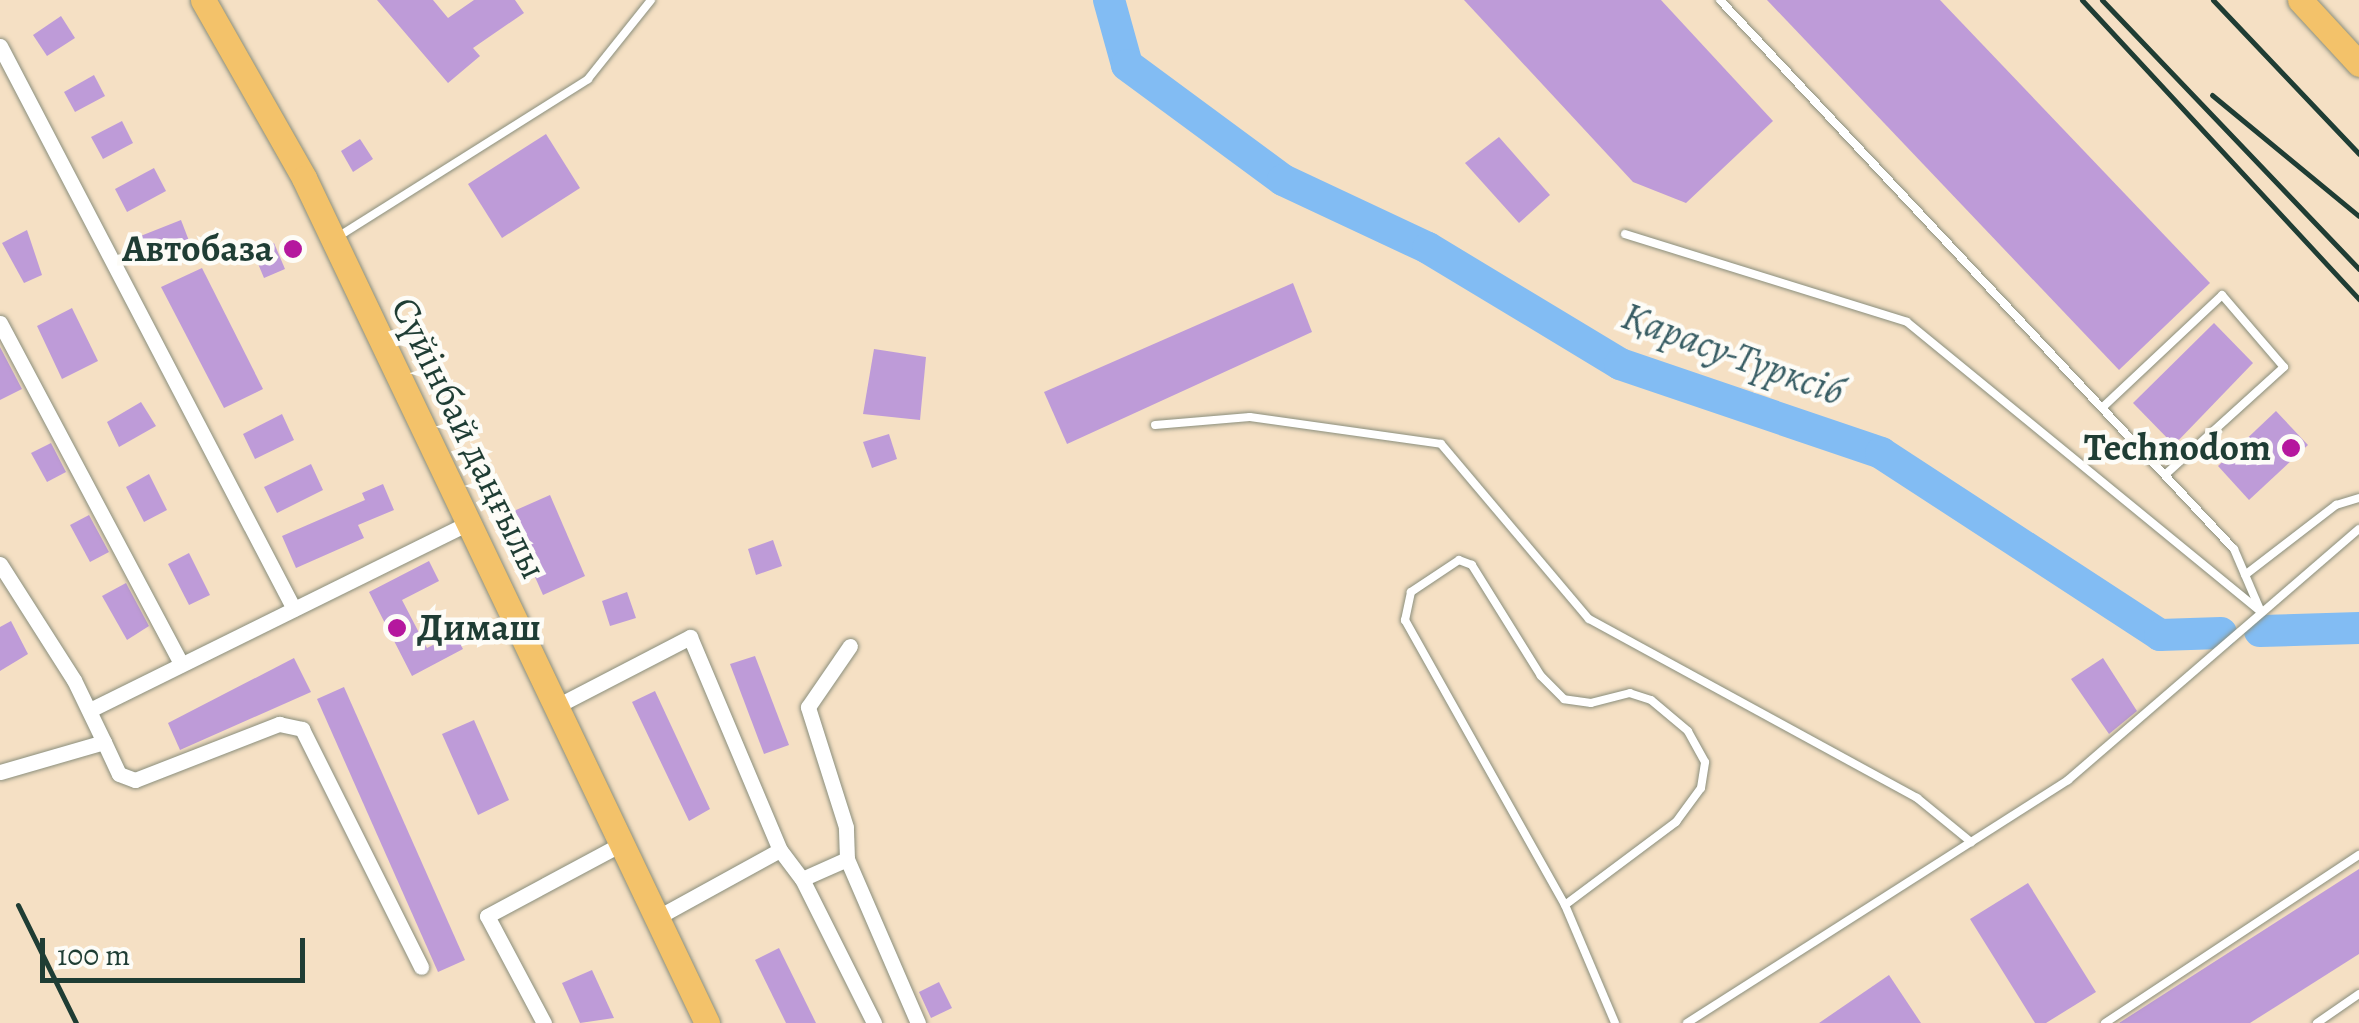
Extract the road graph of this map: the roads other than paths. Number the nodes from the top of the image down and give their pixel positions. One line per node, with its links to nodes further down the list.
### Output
1 (203, 0): 8 (main road, Сүйінбай даңғылы)
2 (651, 0): 8 (lane)
3 (1720, 0): 10 (lane)
4 (2300, 0): 6 (main road)
5 (0, 46): 18 (street)
6 (2359, 64)
7 (1625, 234): 19 (lane)
8 (332, 240): 14 (main road, Сүйінбай даңғылы)
9 (0, 323): 21 (street)
10 (2104, 406): 12 (lane); 12 (lane)
11 (1156, 425): 26 (lane)
12 (2166, 474): 17 (lane)
13 (2359, 498): 17 (lane)
14 (466, 524): 18 (street); 22 (main road, Сүйінбай даңғылы)
15 (2359, 530): 19 (lane)
16 (0, 564): 23 (street)
17 (2245, 576): 19 (lane)
18 (294, 609): 21 (street)
19 (2261, 612): 26 (lane)
20 (850, 646): 30 (street)
21 (180, 661): 23 (street)
22 (557, 706): 27 (main road, Сүйінбай даңғылы); 28 (street)
23 (90, 710): 24 (street)
24 (104, 742): 25 (street); 34 (street)
25 (0, 772)
26 (1971, 842): 42 (lane)
27 (622, 844): 33 (main road, Сүйінбай даңғылы); 37 (street)
28 (780, 850): 31 (street); 33 (street)
29 (2359, 856): 43 (lane)
30 (847, 859): 31 (street); 40 (street)
31 (802, 879): 39 (street)
32 (1565, 904): 32 (lane); 41 (lane)
33 (658, 918): 38 (main road, Сүйінбай даңғылы)
34 (421, 967)
35 (2355, 997): 36 (lane); 44 (lane)
36 (2359, 1010)
37 (544, 1023)
38 (706, 1023)
39 (874, 1023)
40 (918, 1023)
41 (1615, 1023)
42 (1687, 1023)
43 (2105, 1023)
44 (2317, 1023)

